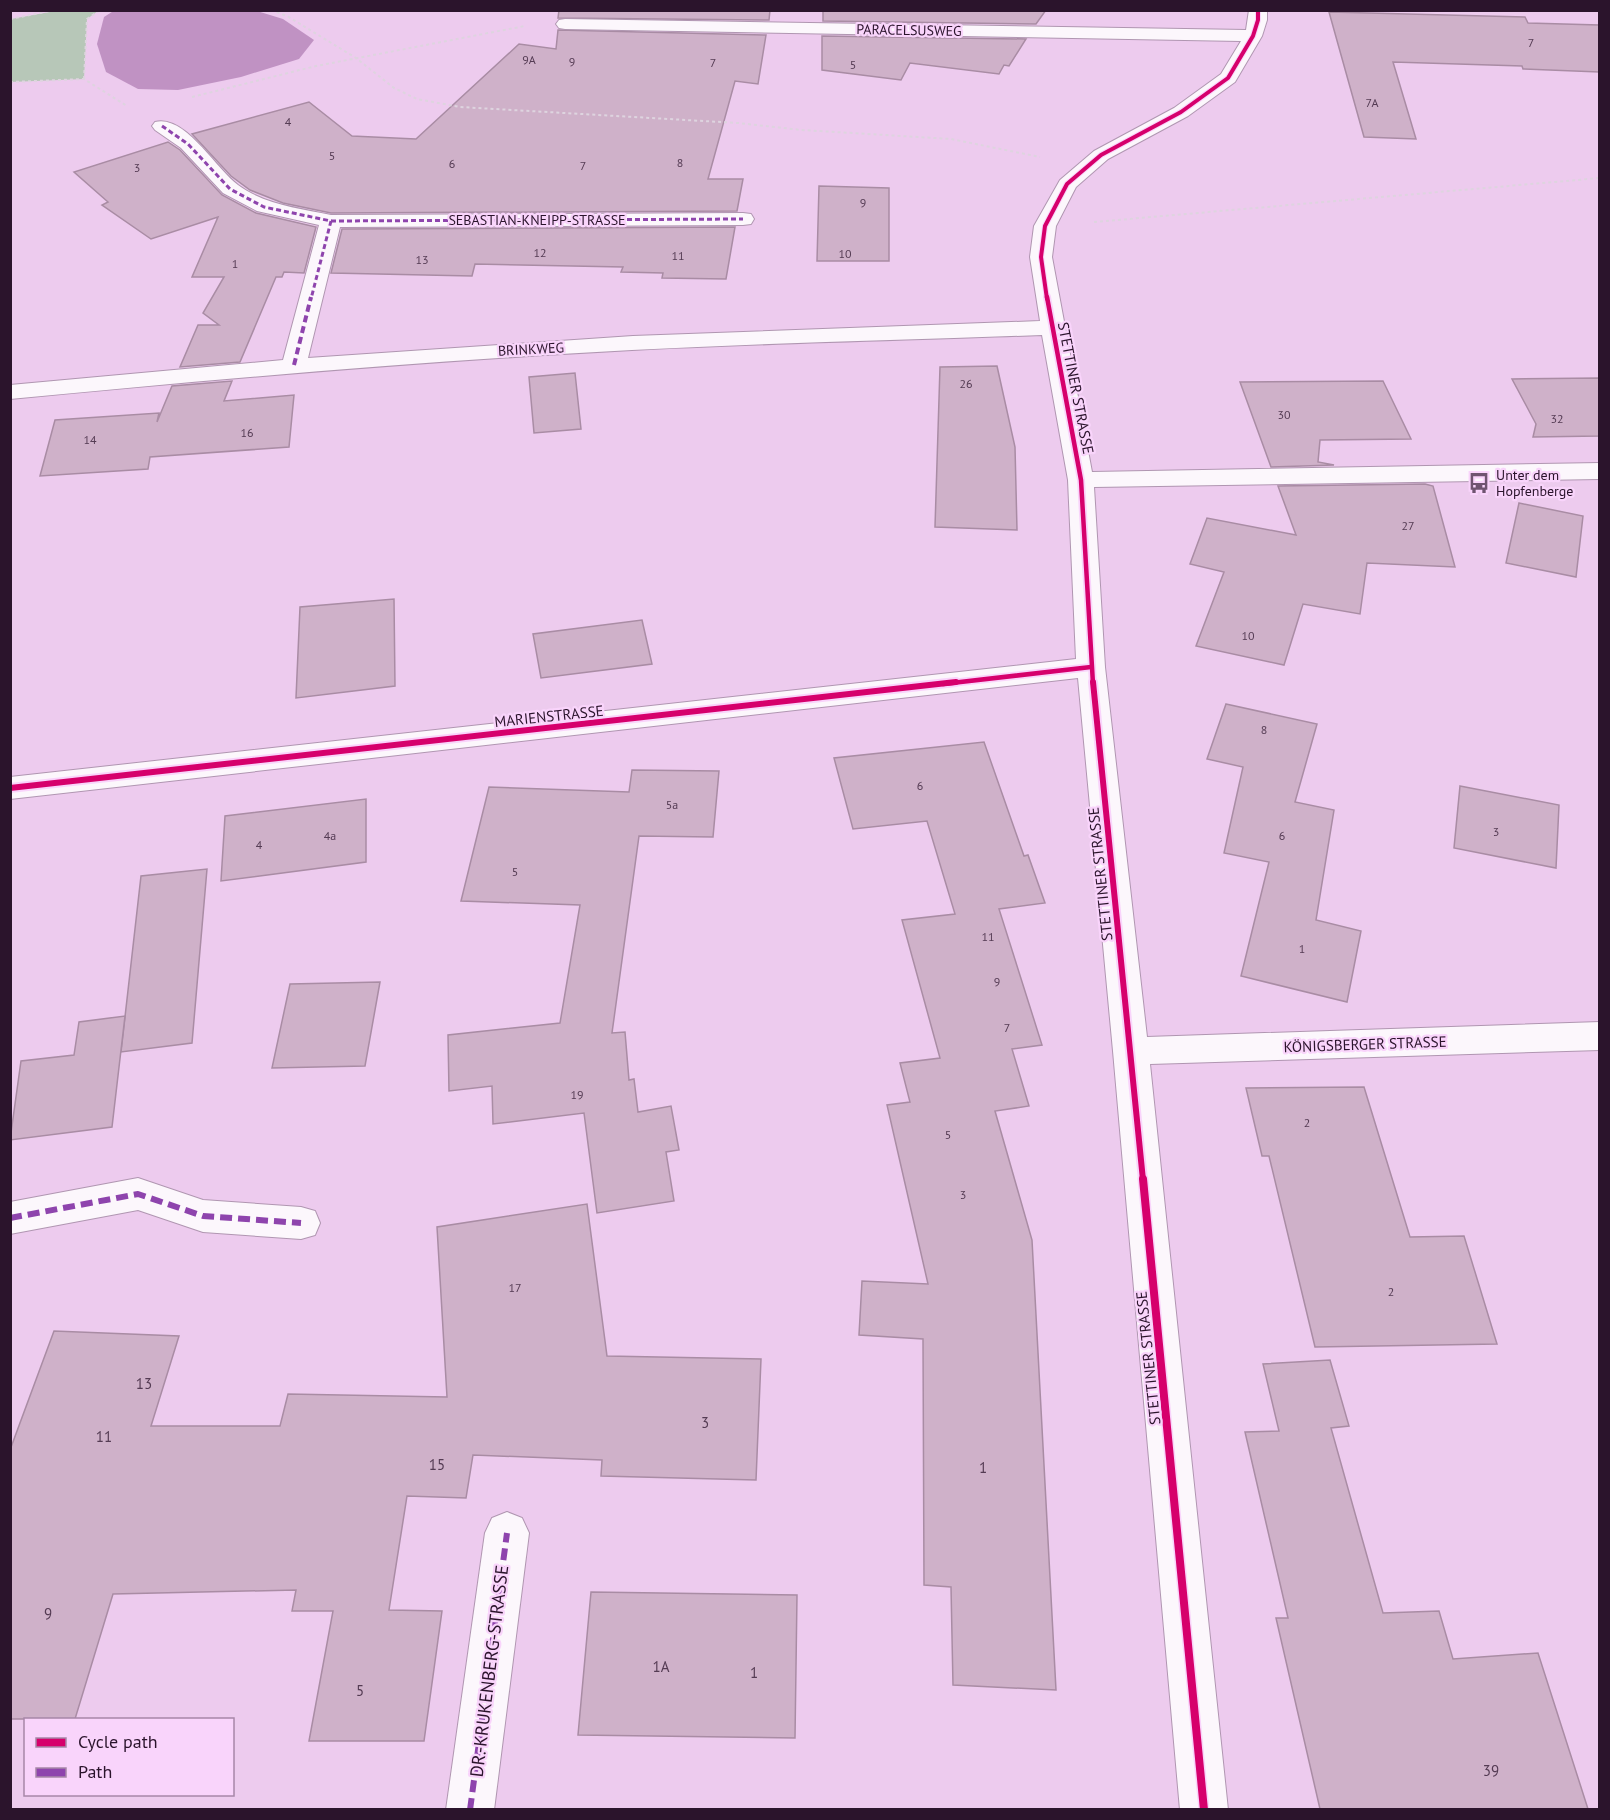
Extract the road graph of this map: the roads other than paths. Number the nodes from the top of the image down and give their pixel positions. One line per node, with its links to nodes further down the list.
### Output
1 (1258, 10): 3 (street, STETTINER STRASSE)
2 (565, 24): 3 (street, PARACELSUSWEG)
3 (1252, 36): 7 (street, STETTINER STRASSE)
4 (162, 126): 6 (street, SEBASTIAN-KNEIPP-STRASSE)
5 (744, 219): 6 (street, SEBASTIAN-KNEIPP-STRASSE)
6 (331, 221): 8 (street)
7 (1052, 328): 8 (street, BRINKWEG); 11 (street, STETTINER STRASSE)
8 (294, 365): 9 (street, BRINKWEG)
9 (10, 392)
10 (1599, 471): 11 (street)
11 (1081, 480): 12 (street, STETTINER STRASSE)
12 (1091, 667): 13 (street, MARIENSTRASSE); 15 (street, STETTINER STRASSE)
13 (10, 788)
14 (1599, 1036): 15 (street, KÖNIGSBERGER STRASSE)
15 (1131, 1051): 20 (street, STETTINER STRASSE)
16 (10, 1218): 17 (street)
17 (301, 1223)
18 (507, 1533): 19 (street, DR.-KRUKENBERG-STRASSE)
19 (471, 1809)
20 (1204, 1809)

